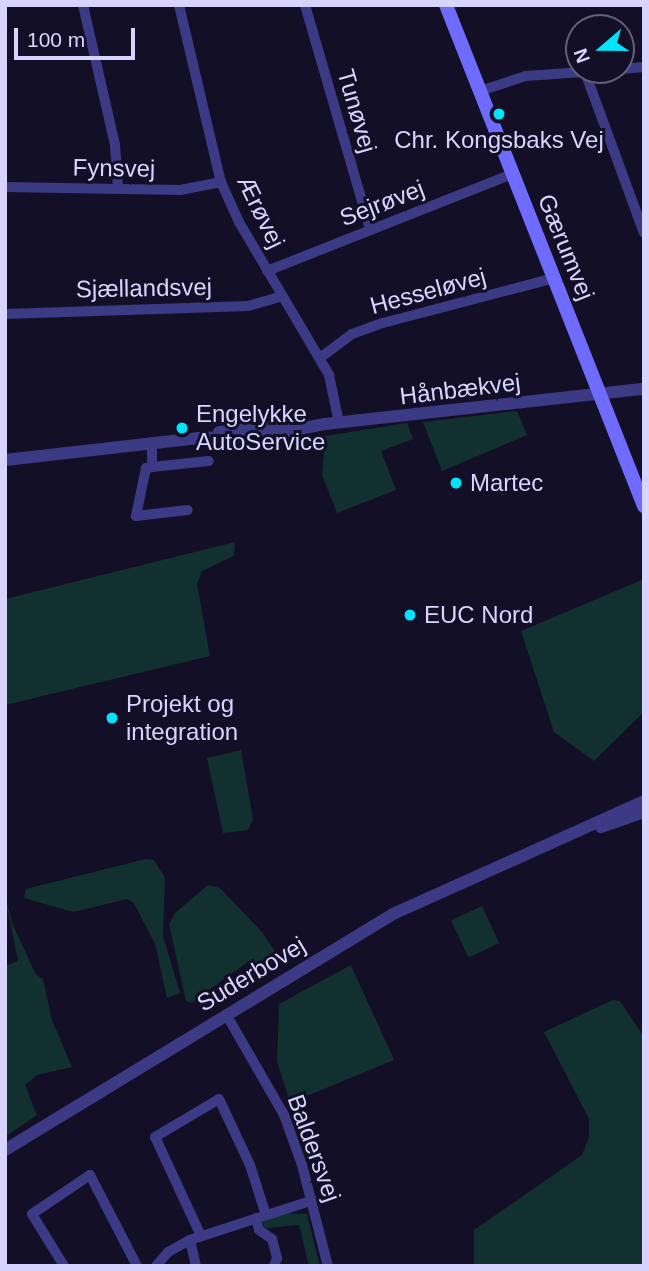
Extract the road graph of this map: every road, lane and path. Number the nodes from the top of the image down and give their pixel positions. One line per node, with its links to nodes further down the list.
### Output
1 (83, 5): 11 (street)
2 (178, 5): 9 (street, Ærøvej)
3 (305, 5): 12 (street, Tunøvej)
4 (446, 5): 7 (main road, Gærumvej)
5 (565, 73): 7 (street)
6 (589, 84): 13 (street)
7 (480, 91): 8 (main road, Gærumvej)
8 (512, 174): 12 (street, Sejrøvej); 15 (main road, Gærumvej)
9 (221, 182): 11 (street, Fynsvej); 14 (street, Ærøvej)
10 (5, 187): 11 (street, Fynsvej)
11 (118, 188)
12 (370, 229): 14 (street, Sejrøvej)
13 (644, 233)
14 (267, 271): 16 (street, Ærøvej)
15 (554, 278): 18 (street, Hesseløvej); 20 (main road, Gærumvej)
16 (282, 296): 17 (street, Sjællandsvej); 18 (street, Ærøvej)
17 (5, 314)
18 (320, 358): 21 (street, Ærøvej)
19 (644, 389): 20 (street, Hånbækvej)
20 (600, 394): 21 (street, Hånbækvej); 26 (main road, Gærumvej)
21 (339, 423): 22 (street, Hånbækvej)
22 (152, 442): 23 (street, Hånbækvej); 25 (street)
23 (5, 460)
24 (209, 461): 25 (street)
25 (152, 467): 27 (street)
26 (644, 506)
27 (188, 510)
28 (644, 801): 30 (street, Suderbovej)
29 (644, 812): 30 (street, Suderbovej)
30 (528, 851): 31 (street, Suderbovej)
31 (226, 1014): 32 (street, Suderbovej); 33 (street, Baldersvej)
32 (5, 1150)
33 (313, 1200): 34 (street); 42 (street, Baldersvej)
34 (261, 1217): 35 (street); 35 (street); 41 (street)
35 (201, 1236): 36 (street)
36 (190, 1240): 39 (street); 40 (street)
37 (64, 1266): 38 (street)
38 (137, 1266)
39 (156, 1266)
40 (196, 1266)
41 (274, 1266)
42 (328, 1266)

